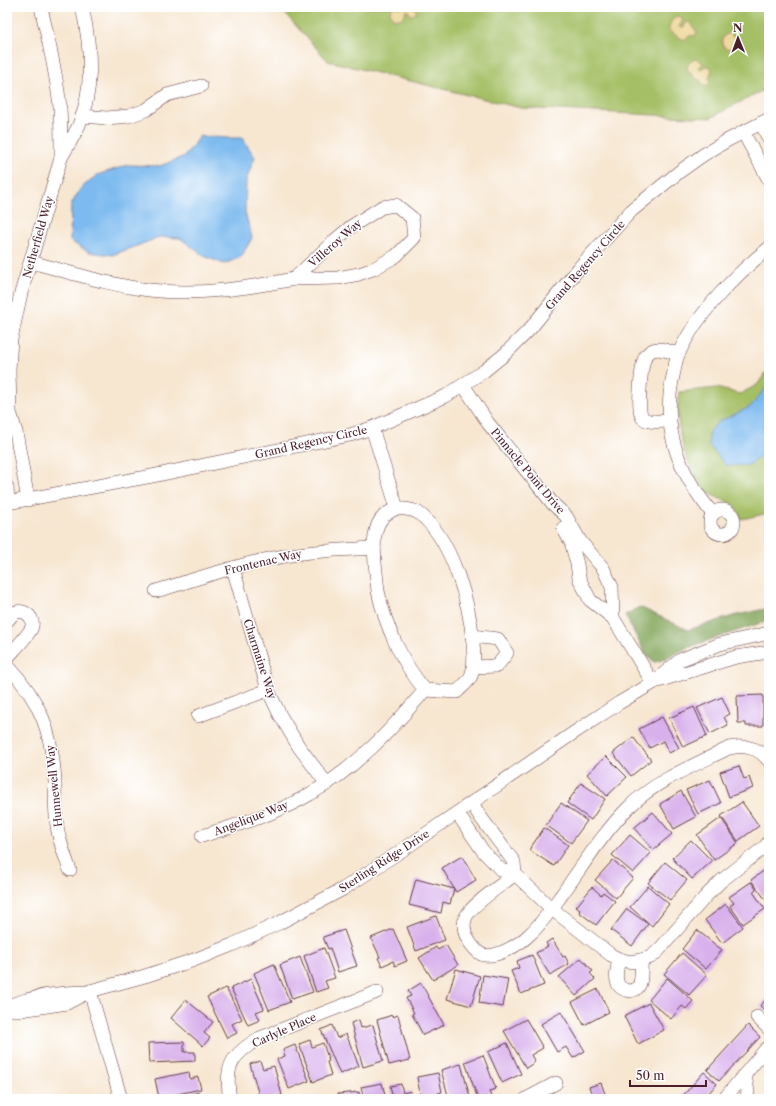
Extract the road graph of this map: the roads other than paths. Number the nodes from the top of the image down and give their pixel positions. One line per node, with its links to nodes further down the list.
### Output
1 (41, 7): 8 (street, Netherfield Way)
2 (82, 7): 4 (street, Netherfield Way)
3 (201, 86): 4 (street)
4 (82, 116): 8 (street, Netherfield Way)
5 (765, 121): 6 (street, Grand Regency Circle); 7 (street)
6 (742, 132): 9 (street); 14 (street, Grand Regency Circle)
7 (769, 139)
8 (61, 158): 11 (street, Netherfield Way)
9 (769, 180)
10 (769, 248): 13 (street)
11 (31, 262): 12 (street, Villeroy Way); 15 (street, Netherfield Way)
12 (294, 279): 12 (street, Villeroy Way)
13 (678, 354): 16 (street); 16 (street)
14 (464, 386): 17 (street, Grand Regency Circle); 21 (street, Pinnacle Point Drive)
15 (8, 415): 19 (street, Netherfield Way)
16 (669, 421): 23 (street)
17 (372, 428): 19 (street, Grand Regency Circle); 22 (street)
18 (7, 487): 20 (street)
19 (28, 500): 20 (street, Grand Regency Circle)
20 (8, 503)
21 (553, 504): 25 (street, Pinnacle Point Drive); 26 (street, Pinnacle Point Drive)
22 (397, 508): 24 (street); 32 (street)
23 (713, 514)
24 (374, 548): 27 (street, Frontenac Way); 39 (street)
25 (592, 556): 26 (street); 29 (street, Pinnacle Point Drive)
26 (577, 564): 29 (street, Pinnacle Point Drive)
27 (233, 568): 28 (street, Frontenac Way); 38 (street, Charmaine Way)
28 (156, 591)
29 (613, 618): 37 (street, Pinnacle Point Drive)
30 (7, 621): 34 (street)
31 (769, 633): 37 (street, Sterling Ridge Drive)
32 (472, 636): 36 (street); 36 (street)
33 (769, 652): 37 (street, Sterling Ridge Drive)
34 (7, 658)
35 (7, 666): 47 (street, Hunnewell Way)
36 (474, 667): 39 (street)
37 (653, 683): 43 (street, Sterling Ridge Drive)
38 (268, 690): 40 (street); 42 (street, Charmaine Way)
39 (425, 690): 42 (street, Angelique Way)
40 (198, 716)
41 (769, 761): 49 (street)
42 (327, 784): 45 (street, Angelique Way)
43 (472, 803): 44 (street, Sterling Ridge Drive); 48 (street)
44 (457, 813): 48 (street); 50 (street, Sterling Ridge Drive)
45 (202, 836)
46 (769, 841): 49 (street)
47 (70, 870)
48 (515, 874): 49 (street); 49 (street)
49 (552, 909)
50 (90, 991): 52 (street, Sterling Ridge Drive); 53 (street, Sterling Ridge Drive); 59 (street)
51 (377, 992): 60 (street, Carlyle Place)
52 (7, 1006)
53 (7, 1010)
54 (757, 1017): 55 (street)
55 (769, 1029)
56 (769, 1047): 57 (street)
57 (745, 1074): 62 (street); 63 (street)
58 (556, 1083): 61 (street)
59 (121, 1099)
60 (230, 1099)
61 (526, 1099)
62 (724, 1099)
63 (746, 1099)

